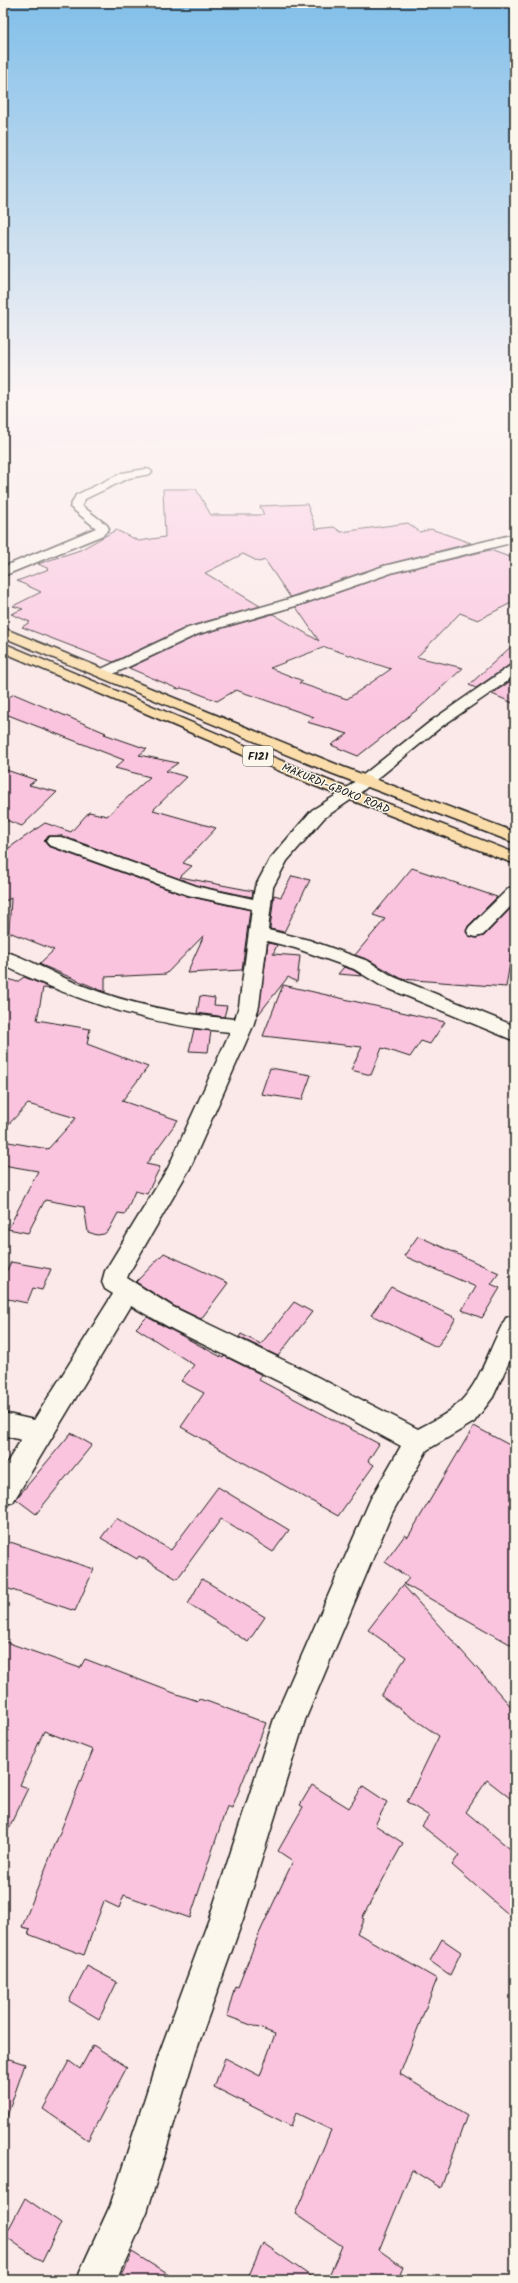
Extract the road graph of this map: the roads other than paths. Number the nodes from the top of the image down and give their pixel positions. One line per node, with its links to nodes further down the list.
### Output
1 (77, 504): 3 (street)
2 (515, 538): 7 (street)
3 (3, 572)
4 (3, 632): 7 (main road, F121)
5 (3, 647): 9 (main road, MAKURDI-GBOKO ROAD / F121)
6 (510, 671): 8 (street)
7 (104, 673): 8 (main road, F121)
8 (363, 780): 9 (street); 10 (main road, F121)
9 (349, 794): 12 (main road, MAKURDI-GBOKO ROAD / F121); 14 (street)
10 (515, 838)
11 (54, 841): 14 (street)
12 (515, 859)
13 (515, 892): 15 (street)
14 (261, 906): 16 (street)
15 (476, 931)
16 (258, 933): 18 (street); 19 (street)
17 (3, 957): 18 (street)
18 (243, 1026): 20 (street)
19 (515, 1034)
20 (128, 1292): 23 (street); 24 (street)
21 (515, 1325): 24 (street)
22 (3, 1424): 23 (street)
23 (40, 1433): 25 (street)
24 (418, 1442): 26 (street)
25 (3, 1493)
26 (96, 2280)

